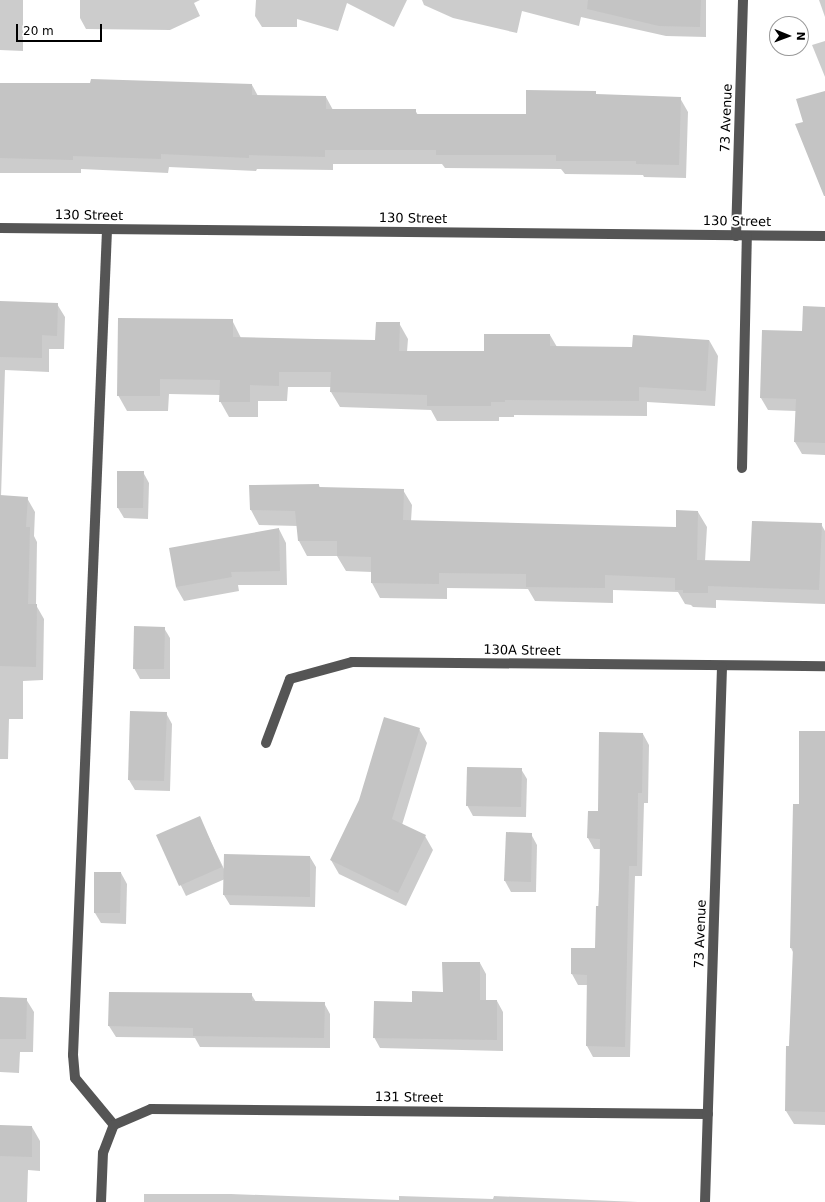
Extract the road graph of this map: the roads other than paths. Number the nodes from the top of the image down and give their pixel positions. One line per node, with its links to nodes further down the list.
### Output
1 (743, 0): 4 (street, 73 Avenue)
2 (0, 228): 3 (street, 130 Street)
3 (107, 230): 4 (street, 130 Street); 12 (street)
4 (736, 236): 5 (street, 130 Street)
5 (747, 236): 6 (street, 130 Street); 7 (street)
6 (825, 236)
7 (742, 468)
8 (722, 666): 9 (street, 130A Street); 10 (street, 130A Street); 11 (street, 73 Avenue)
9 (825, 666)
10 (266, 743)
11 (708, 1114): 12 (street, 131 Street); 14 (street, 73 Avenue)
12 (114, 1125): 13 (street)
13 (101, 1202)
14 (705, 1202)

